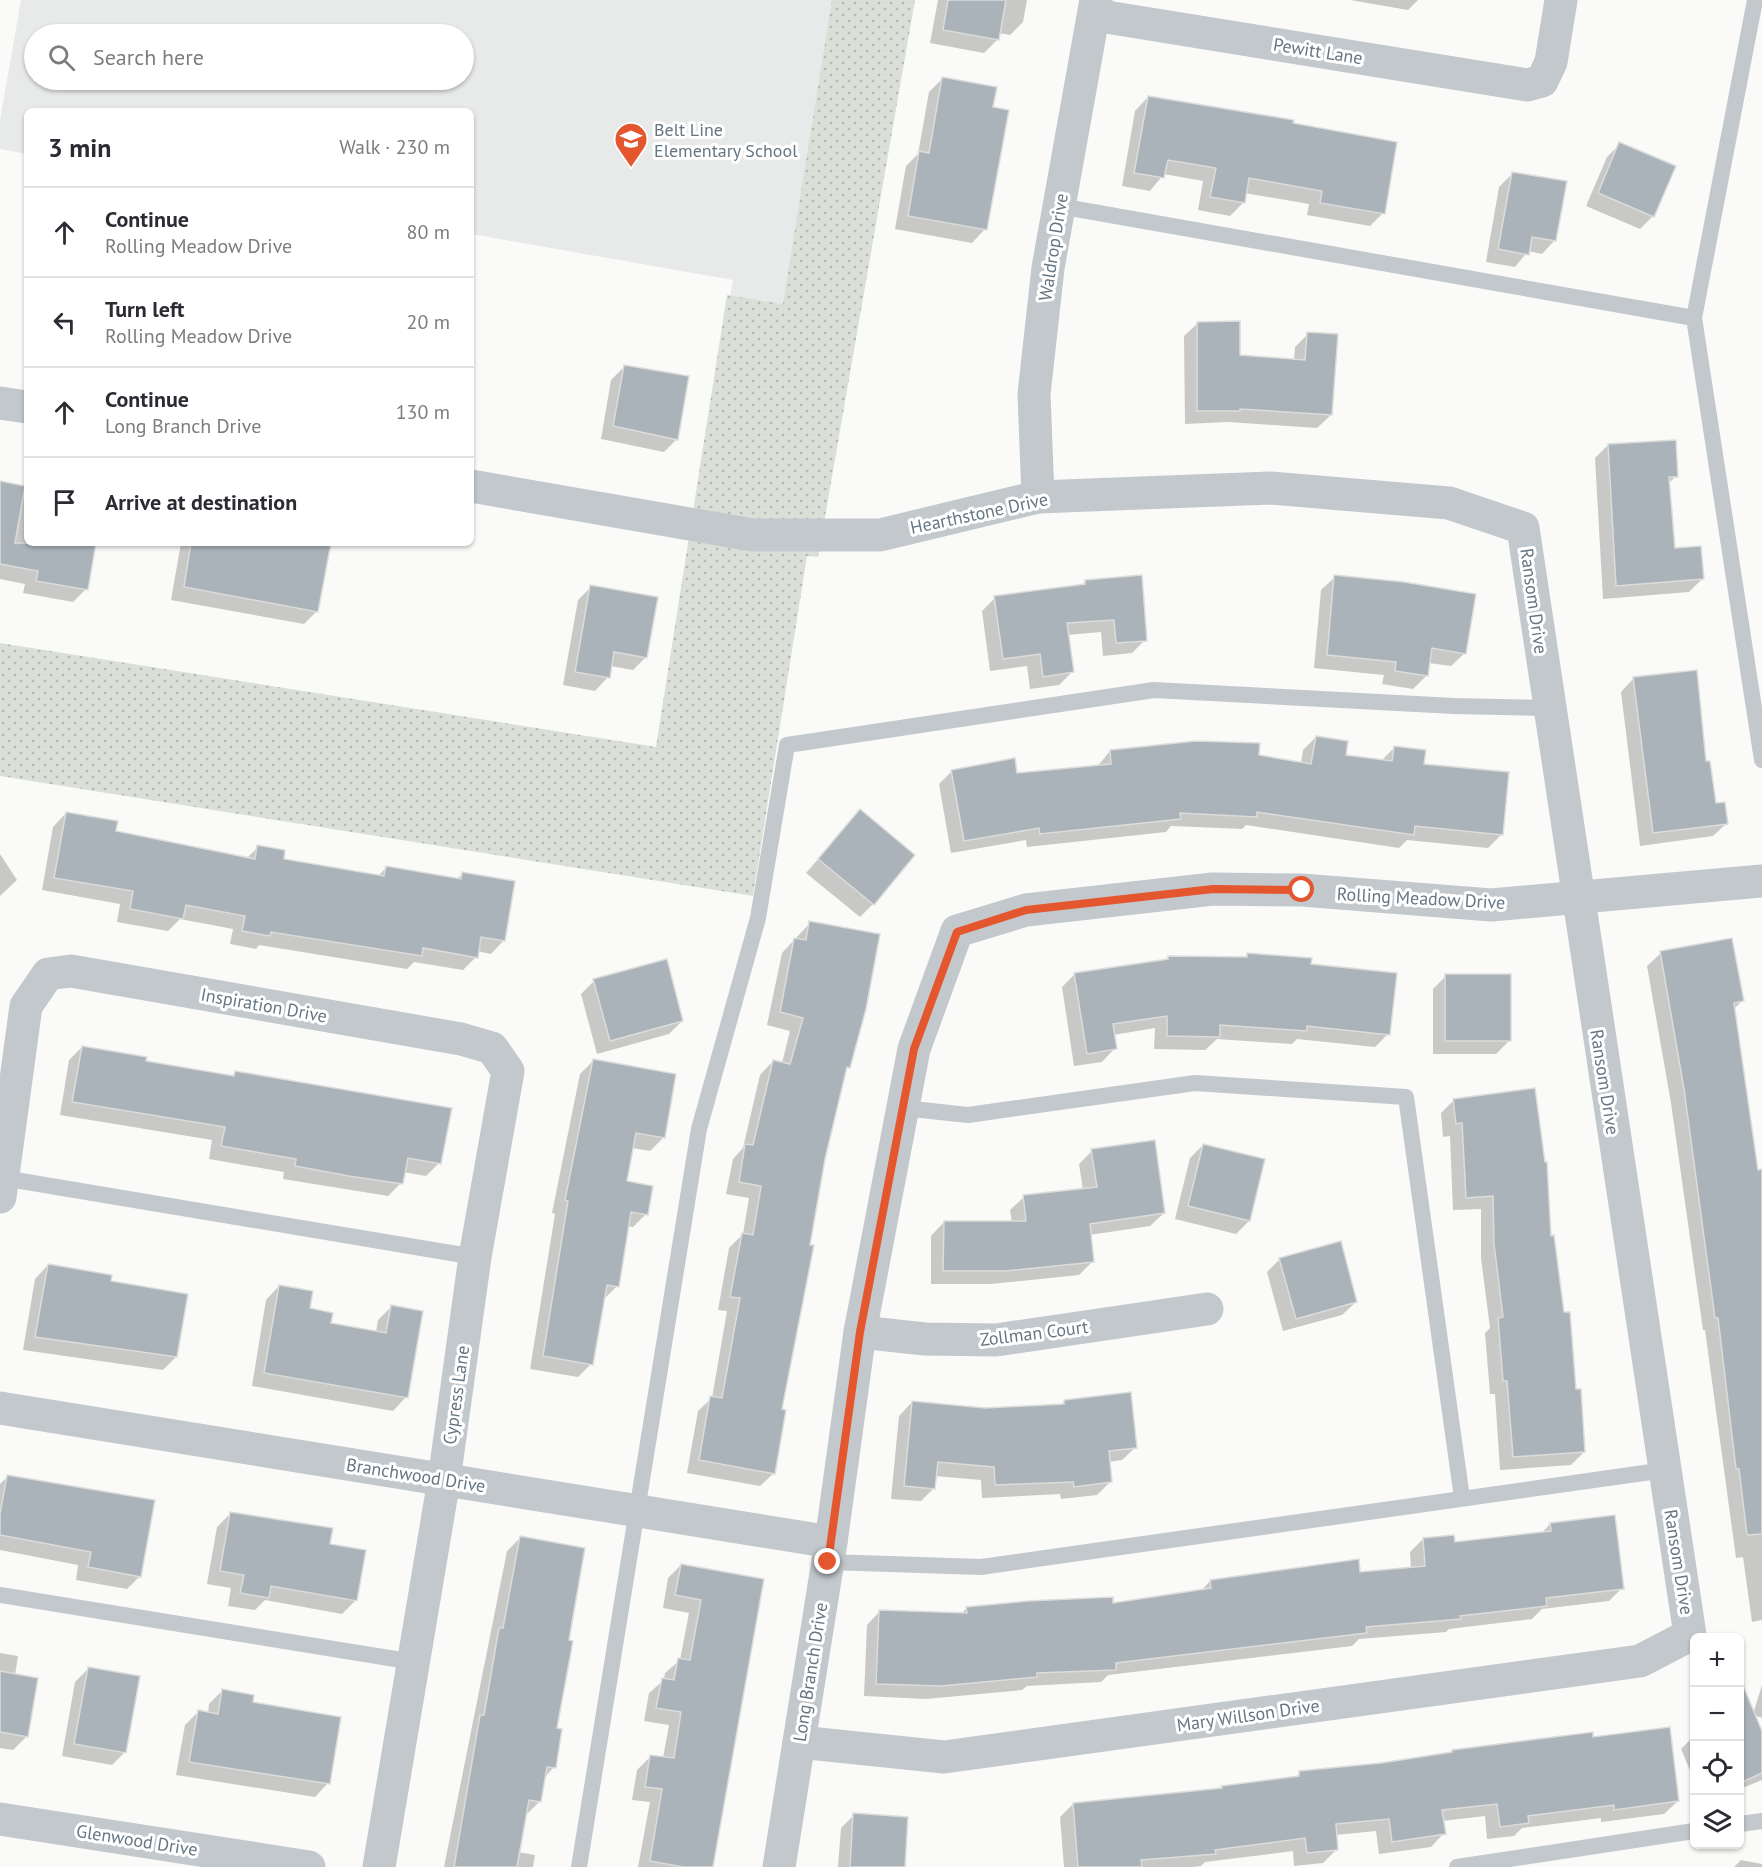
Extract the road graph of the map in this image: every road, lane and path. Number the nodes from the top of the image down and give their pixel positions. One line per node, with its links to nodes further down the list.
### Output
1 (1561, 0): 3 (street, Pewitt Lane)
2 (1755, 0): 5 (lane)
3 (1095, 7): 4 (street, Waldrop Drive)
4 (1059, 206): 5 (lane); 9 (street, Waldrop Drive)
5 (1694, 318): 12 (lane)
6 (0, 403): 7 (street)
7 (24, 407)
8 (474, 487): 9 (street, Hearthstone Drive)
9 (1038, 497): 10 (street, Hearthstone Drive)
10 (1523, 528): 11 (street, Ransom Drive)
11 (1549, 708): 14 (street, Ransom Drive); 26 (lane)
12 (1762, 760)
13 (1762, 881): 14 (street, Rolling Meadow Drive)
14 (1577, 897): 15 (street, Rolling Meadow Drive); 23 (street, Ransom Drive)
15 (927, 1017): 17 (street, Long Branch Drive)
16 (479, 1046): 18 (street, Inspiration Drive); 19 (street, Cypress Lane)
17 (903, 1108): 21 (street, Long Branch Drive); 25 (lane)
18 (1, 1187): 19 (lane)
19 (475, 1257): 24 (street, Cypress Lane)
20 (1207, 1310): 21 (street, Zollman Court)
21 (860, 1332): 27 (street, Long Branch Drive)
22 (0, 1408): 24 (street, Branchwood Drive)
23 (1665, 1470): 25 (lane); 29 (street, Ransom Drive)
24 (444, 1480): 26 (street, Branchwood Drive); 30 (street, Cypress Lane)
25 (1462, 1498): 27 (lane)
26 (637, 1510): 27 (street, Branchwood Drive); 39 (lane)
27 (830, 1552): 31 (street, Long Branch Drive)
28 (0, 1595): 30 (lane)
29 (1690, 1635): 31 (street, Mary Willson Drive)
30 (414, 1662): 38 (street, Cypress Lane)
31 (799, 1742): 40 (street, Long Branch Drive)
32 (0, 1818): 36 (street, Glenwood Drive)
33 (1762, 1821): 34 (lane)
34 (1744, 1823)
35 (1690, 1832): 41 (lane)
36 (181, 1857): 37 (street, Glenwood Drive)
37 (309, 1867)
38 (380, 1867)
39 (579, 1867)
40 (779, 1867)
41 (1457, 1867)

